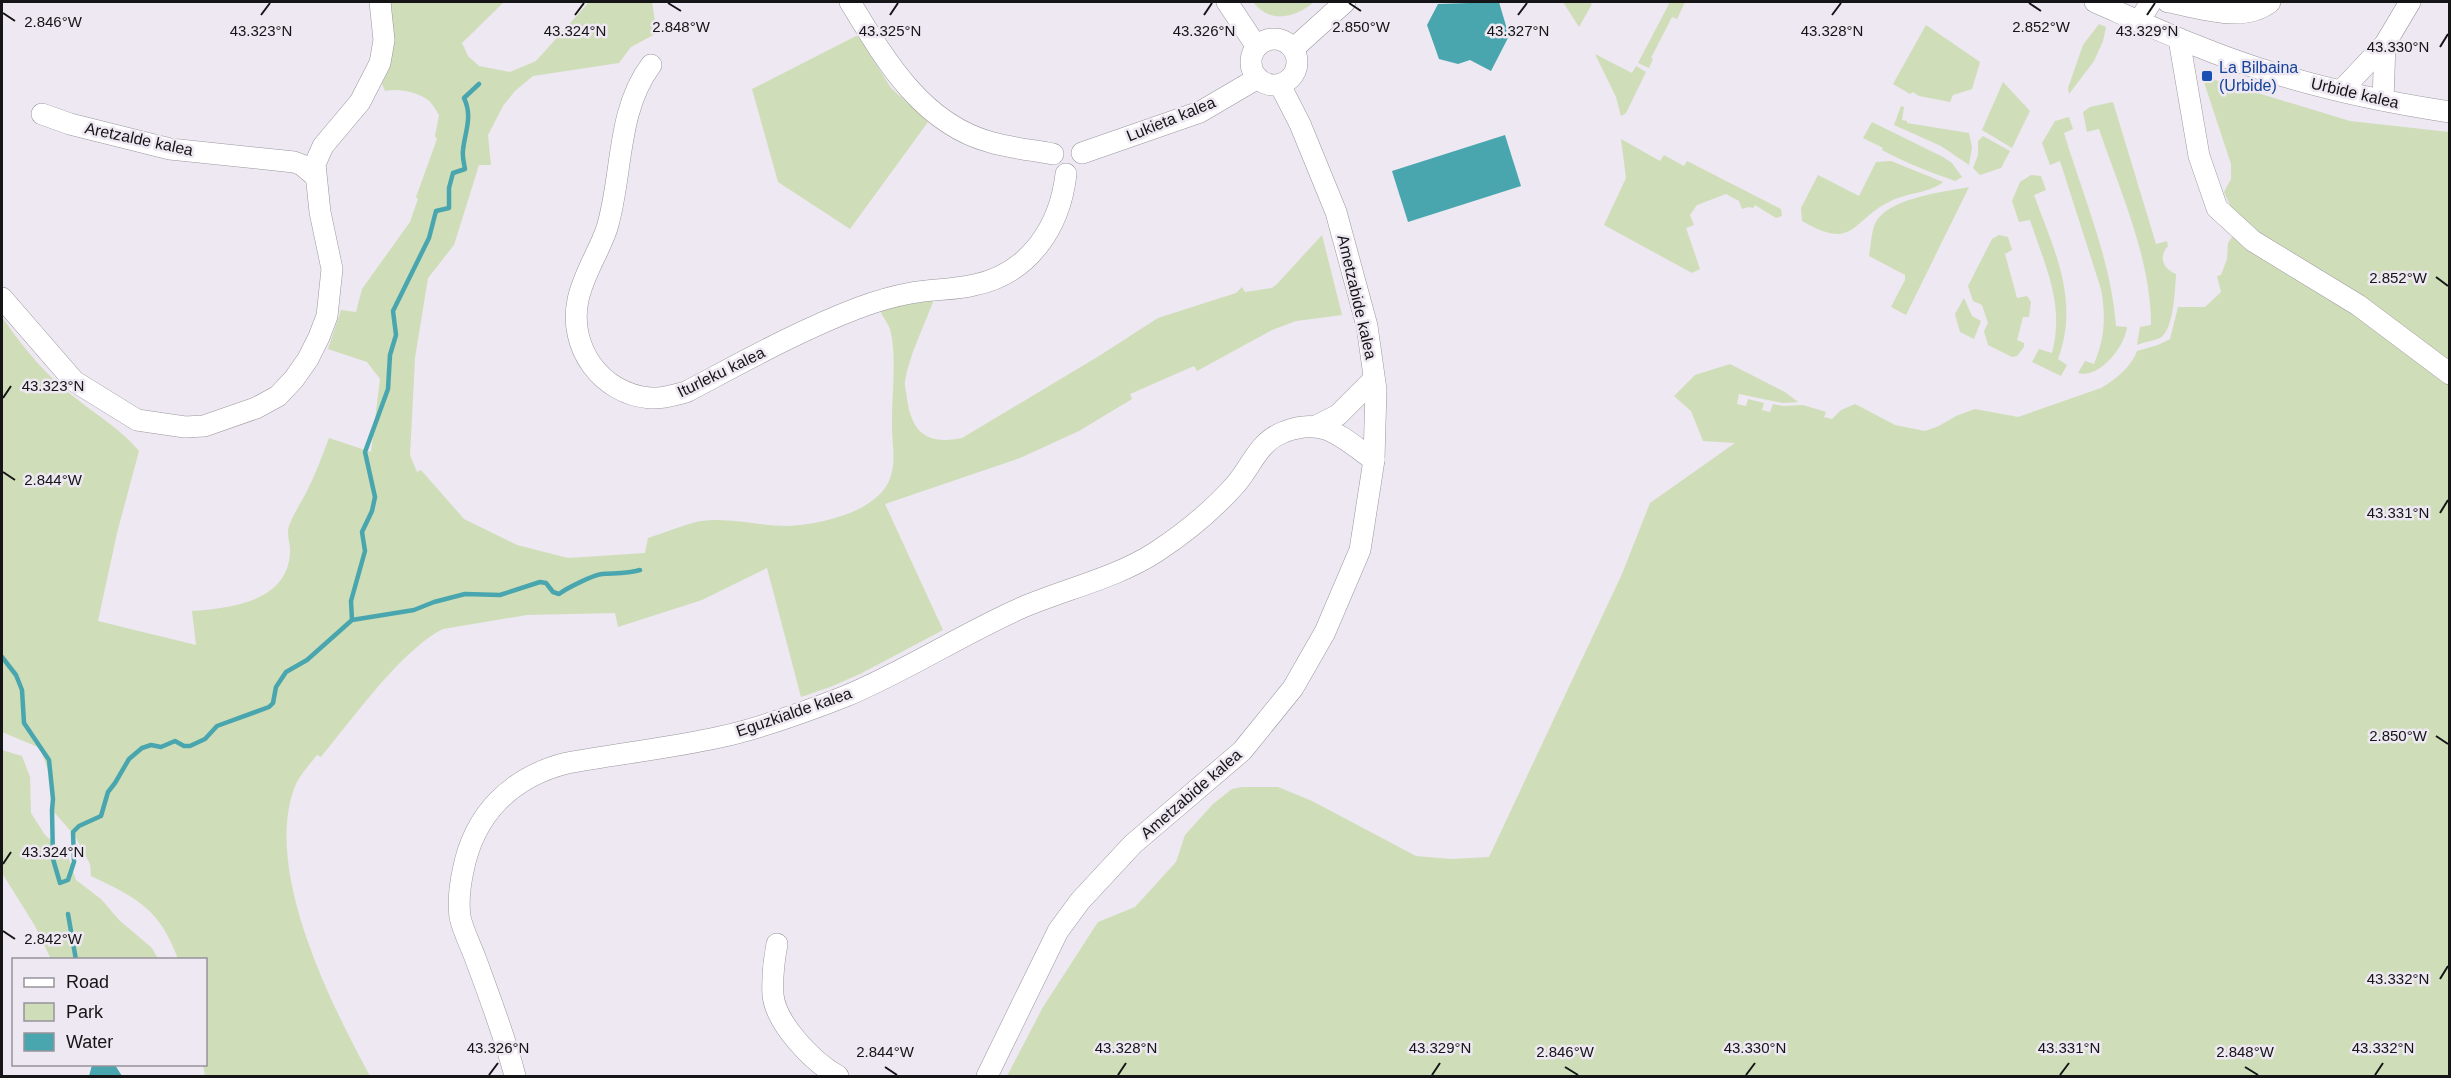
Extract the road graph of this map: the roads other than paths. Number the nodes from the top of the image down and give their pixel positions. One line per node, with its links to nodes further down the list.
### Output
1 (380, 2): 22 (street)
2 (850, 2): 24 (street)
3 (1227, 2): 13 (street)
4 (1345, 2): 14 (street)
5 (2095, 2): 10 (street, Urbide kalea)
6 (2151, 2): 10 (street)
7 (2168, 2): 8 (street)
8 (2271, 2)
9 (2410, 2): 12 (street)
10 (2139, 21): 11 (street, Urbide kalea)
11 (2179, 39): 18 (street, Urbide kalea); 29 (street)
12 (2385, 44): 18 (street); 19 (street)
13 (1257, 46): 14 (street); 16 (street)
14 (1293, 49): 17 (street)
15 (651, 65): 26 (street, Iturleku kalea)
16 (1258, 78): 17 (street); 23 (street, Lukieta kalea)
17 (1280, 85): 30 (street, Ametzabide kalea)
18 (2342, 91): 19 (street, Urbide kalea)
19 (2383, 100): 20 (street, Urbide kalea)
20 (2450, 112)
21 (42, 114): 25 (street, Aretzalde kalea)
22 (329, 138): 25 (street, Aretzalde kalea); 27 (street)
23 (1082, 153): 24 (street); 26 (street)
24 (1053, 154): 26 (street)
25 (273, 159): 27 (street, Aretzalde kalea)
26 (1066, 174)
27 (315, 176): 28 (street)
28 (2, 298)
29 (2450, 374)
30 (1374, 379): 31 (street, Ametzabide kalea); 32 (street)
31 (1375, 424): 32 (street, Eguzkialde kalea); 33 (street, Ametzabide kalea)
32 (1330, 425): 33 (street); 35 (street, Eguzkialde kalea)
33 (1374, 460): 37 (street, Ametzabide kalea)
34 (777, 944): 36 (street)
35 (515, 1077)
36 (838, 1077)
37 (987, 1077)

